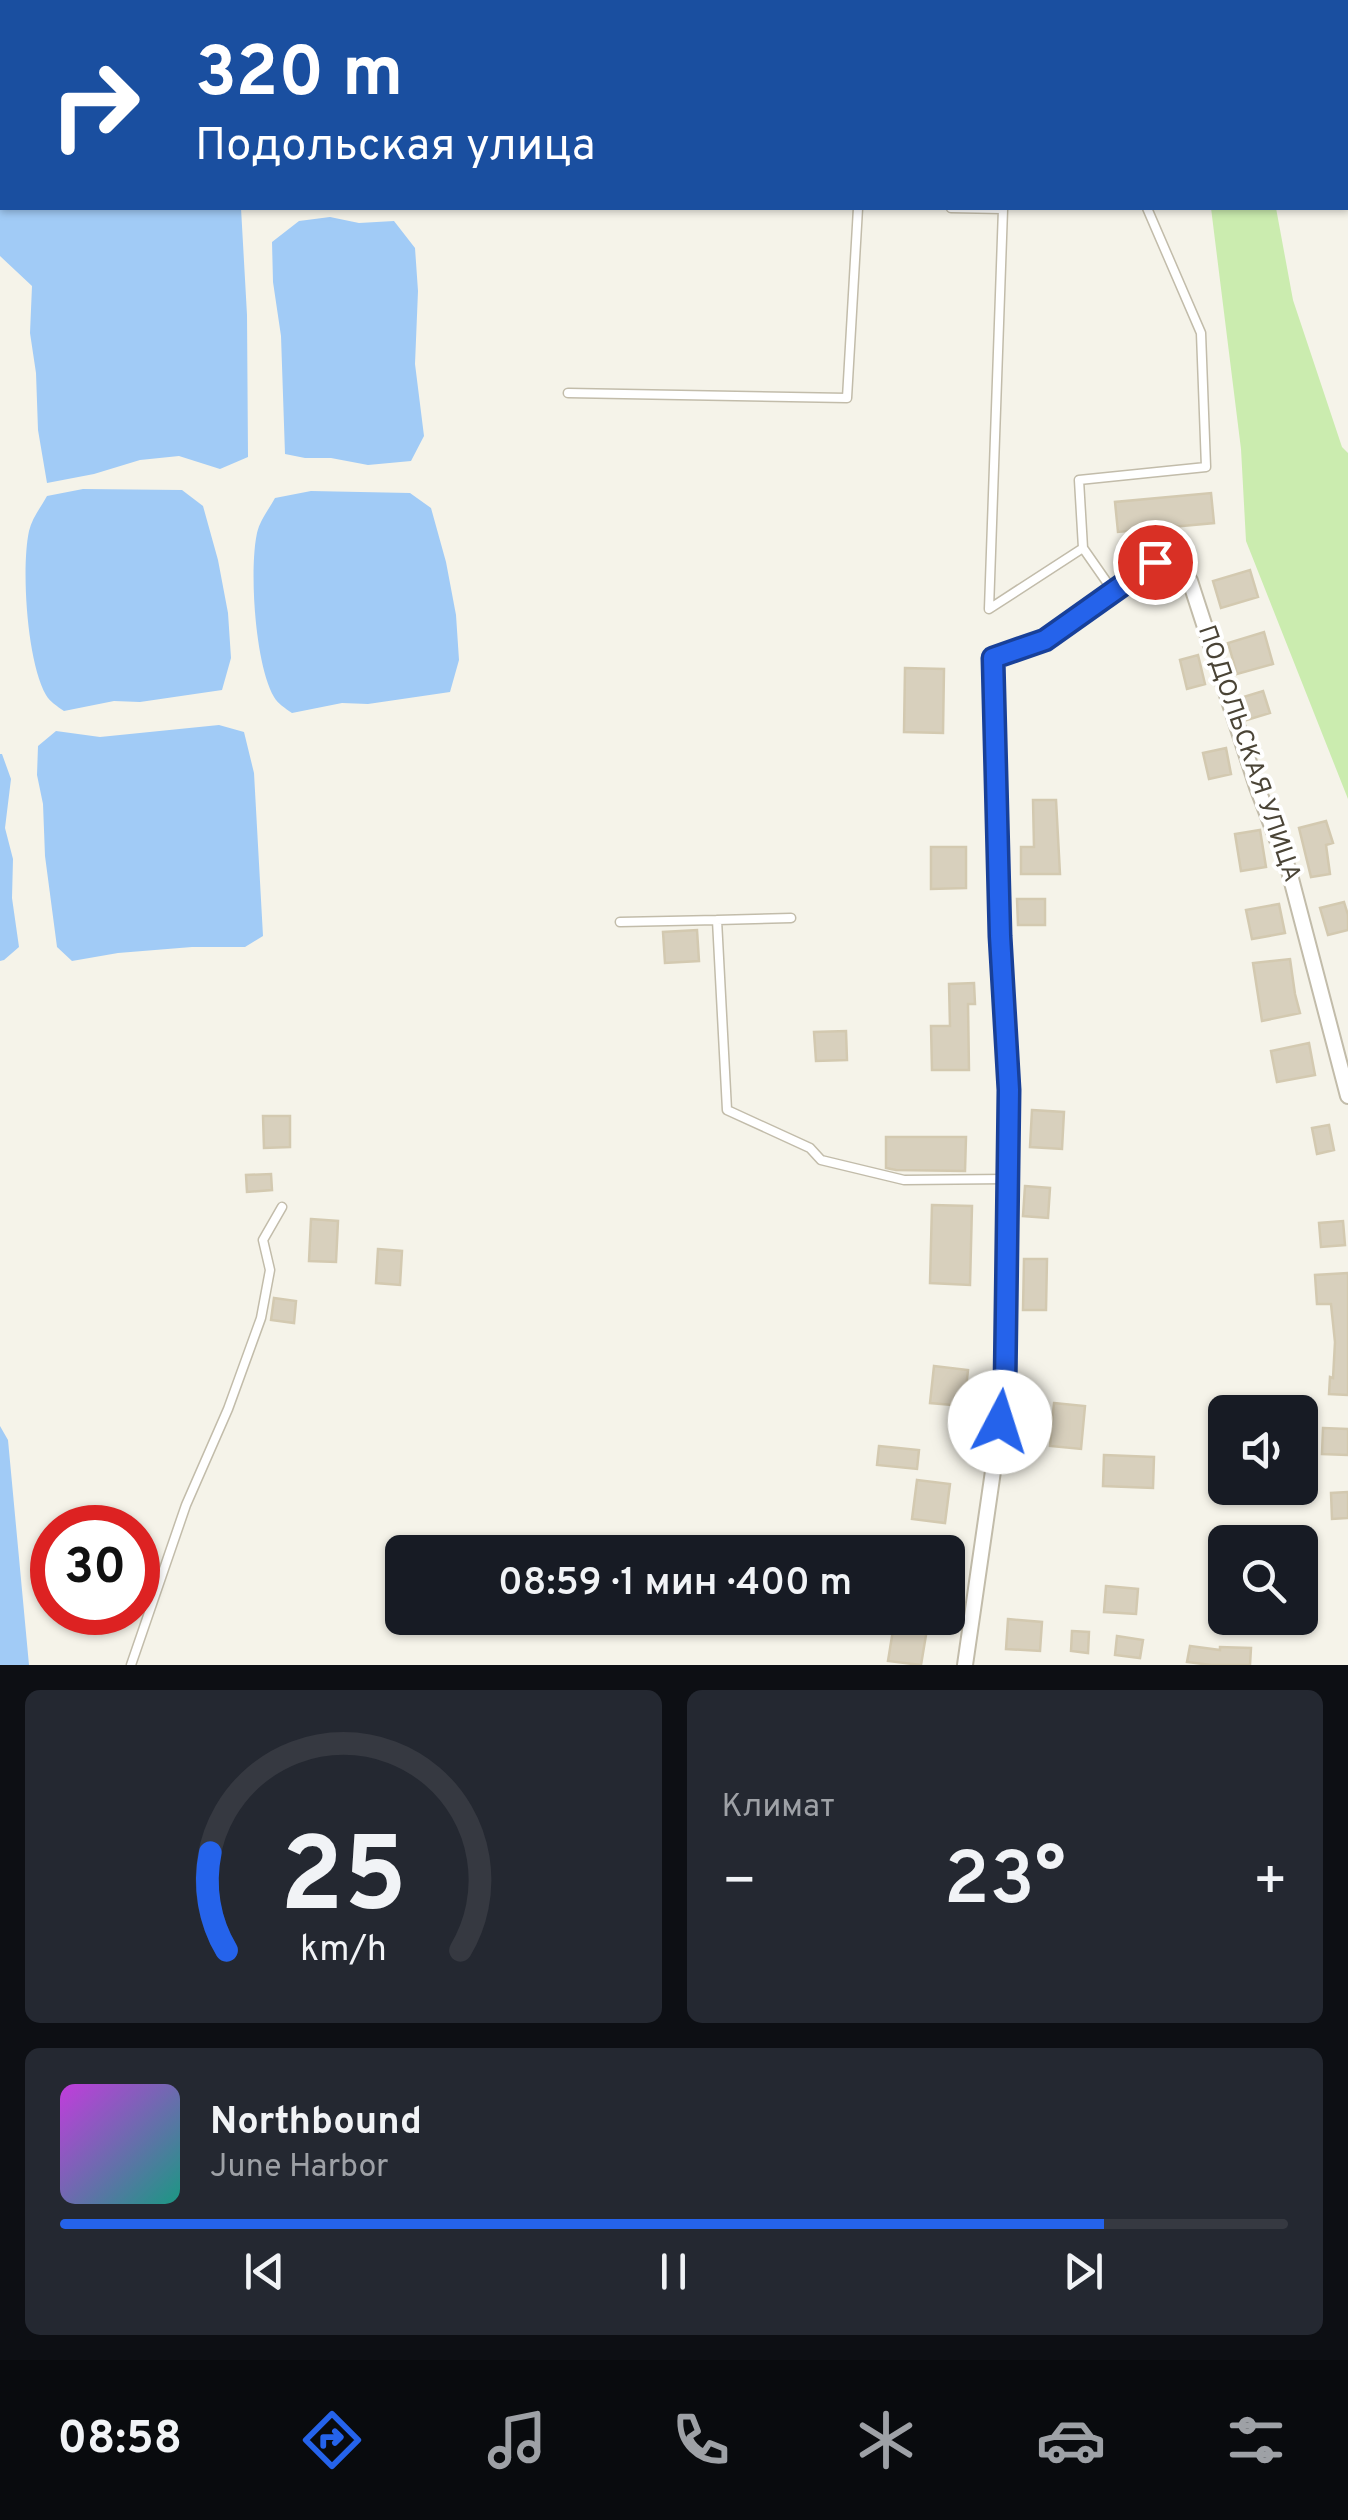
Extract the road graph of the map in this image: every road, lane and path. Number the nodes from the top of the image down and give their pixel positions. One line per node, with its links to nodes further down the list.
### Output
1 (858, 210): 4 (lane)
2 (1003, 210): 5 (lane)
3 (1148, 210): 5 (lane)
4 (568, 393)
5 (1084, 548): 6 (lane)
6 (1113, 591): 10 (street, ПОДОЛЬСКАЯ УЛИЦА); 11 (street, ПОДОЛЬСКАЯ УЛИЦА)
7 (790, 918): 8 (lane)
8 (717, 920): 9 (lane); 11 (lane)
9 (620, 922)
10 (1348, 1096)
11 (1006, 1179): 14 (street)
12 (282, 1206): 13 (lane)
13 (131, 1665)
14 (964, 1665)

